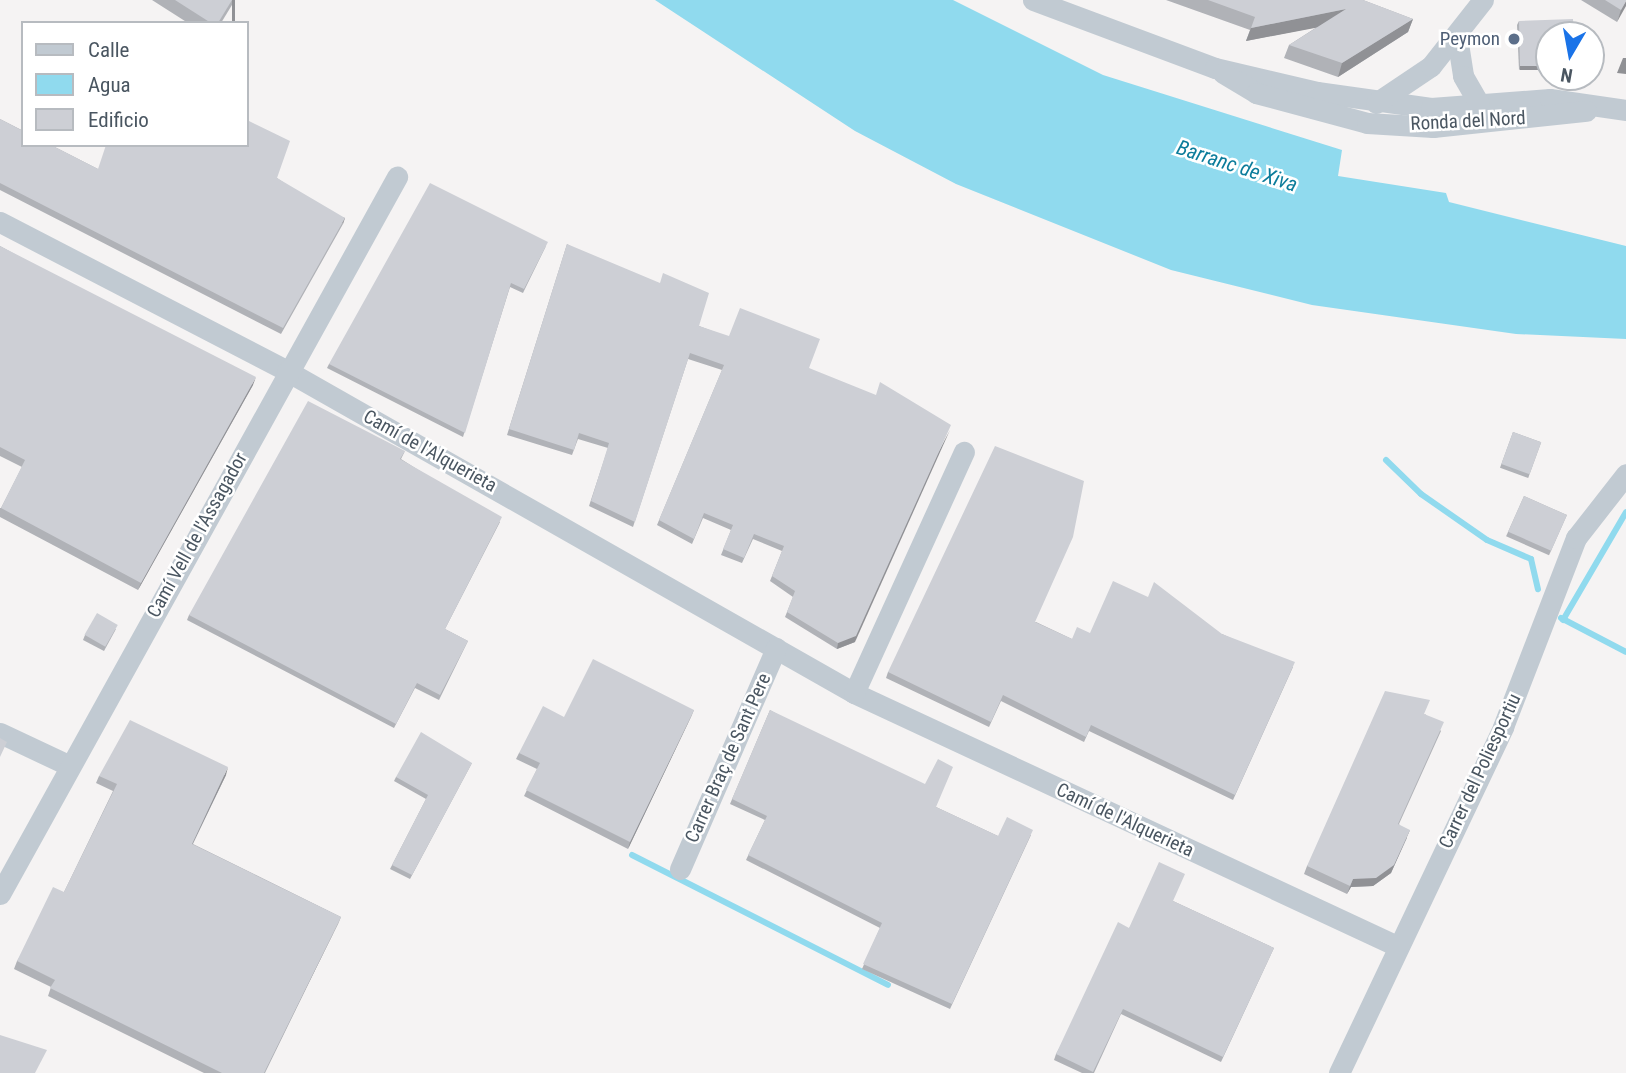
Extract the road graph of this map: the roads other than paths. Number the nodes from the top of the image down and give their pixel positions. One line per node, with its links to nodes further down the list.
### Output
1 (1033, 0): 4 (street, Ronda del Nord)
2 (1483, 0): 3 (street)
3 (1457, 37): 5 (street); 6 (street)
4 (1215, 68): 5 (street, Ronda del Nord); 7 (street, Ronda del Nord)
5 (1376, 103): 6 (street, Ronda del Nord)
6 (1479, 104): 7 (street, Ronda del Nord)
7 (1616, 109)
8 (397, 177): 10 (street, Camí Vell de l'Assagador)
9 (0, 222): 10 (street, Camí de l'Alquerieta)
10 (287, 371): 13 (street, Camí de l'Alquerieta); 16 (street, Camí Vell de l'Assagador)
11 (964, 452): 14 (street)
12 (1626, 474): 19 (street, Carrer del Poliesportiu)
13 (776, 648): 14 (street, Camí de l'Alquerieta); 17 (street, Carrer Braç de Sant Pere)
14 (854, 693): 19 (street, Camí de l'Alquerieta)
15 (0, 733): 16 (street)
16 (71, 766): 18 (street, Camí Vell de l'Assagador)
17 (680, 869)
18 (0, 894)
19 (1397, 946): 20 (street, Carrer del Poliesportiu)
20 (1339, 1073)

